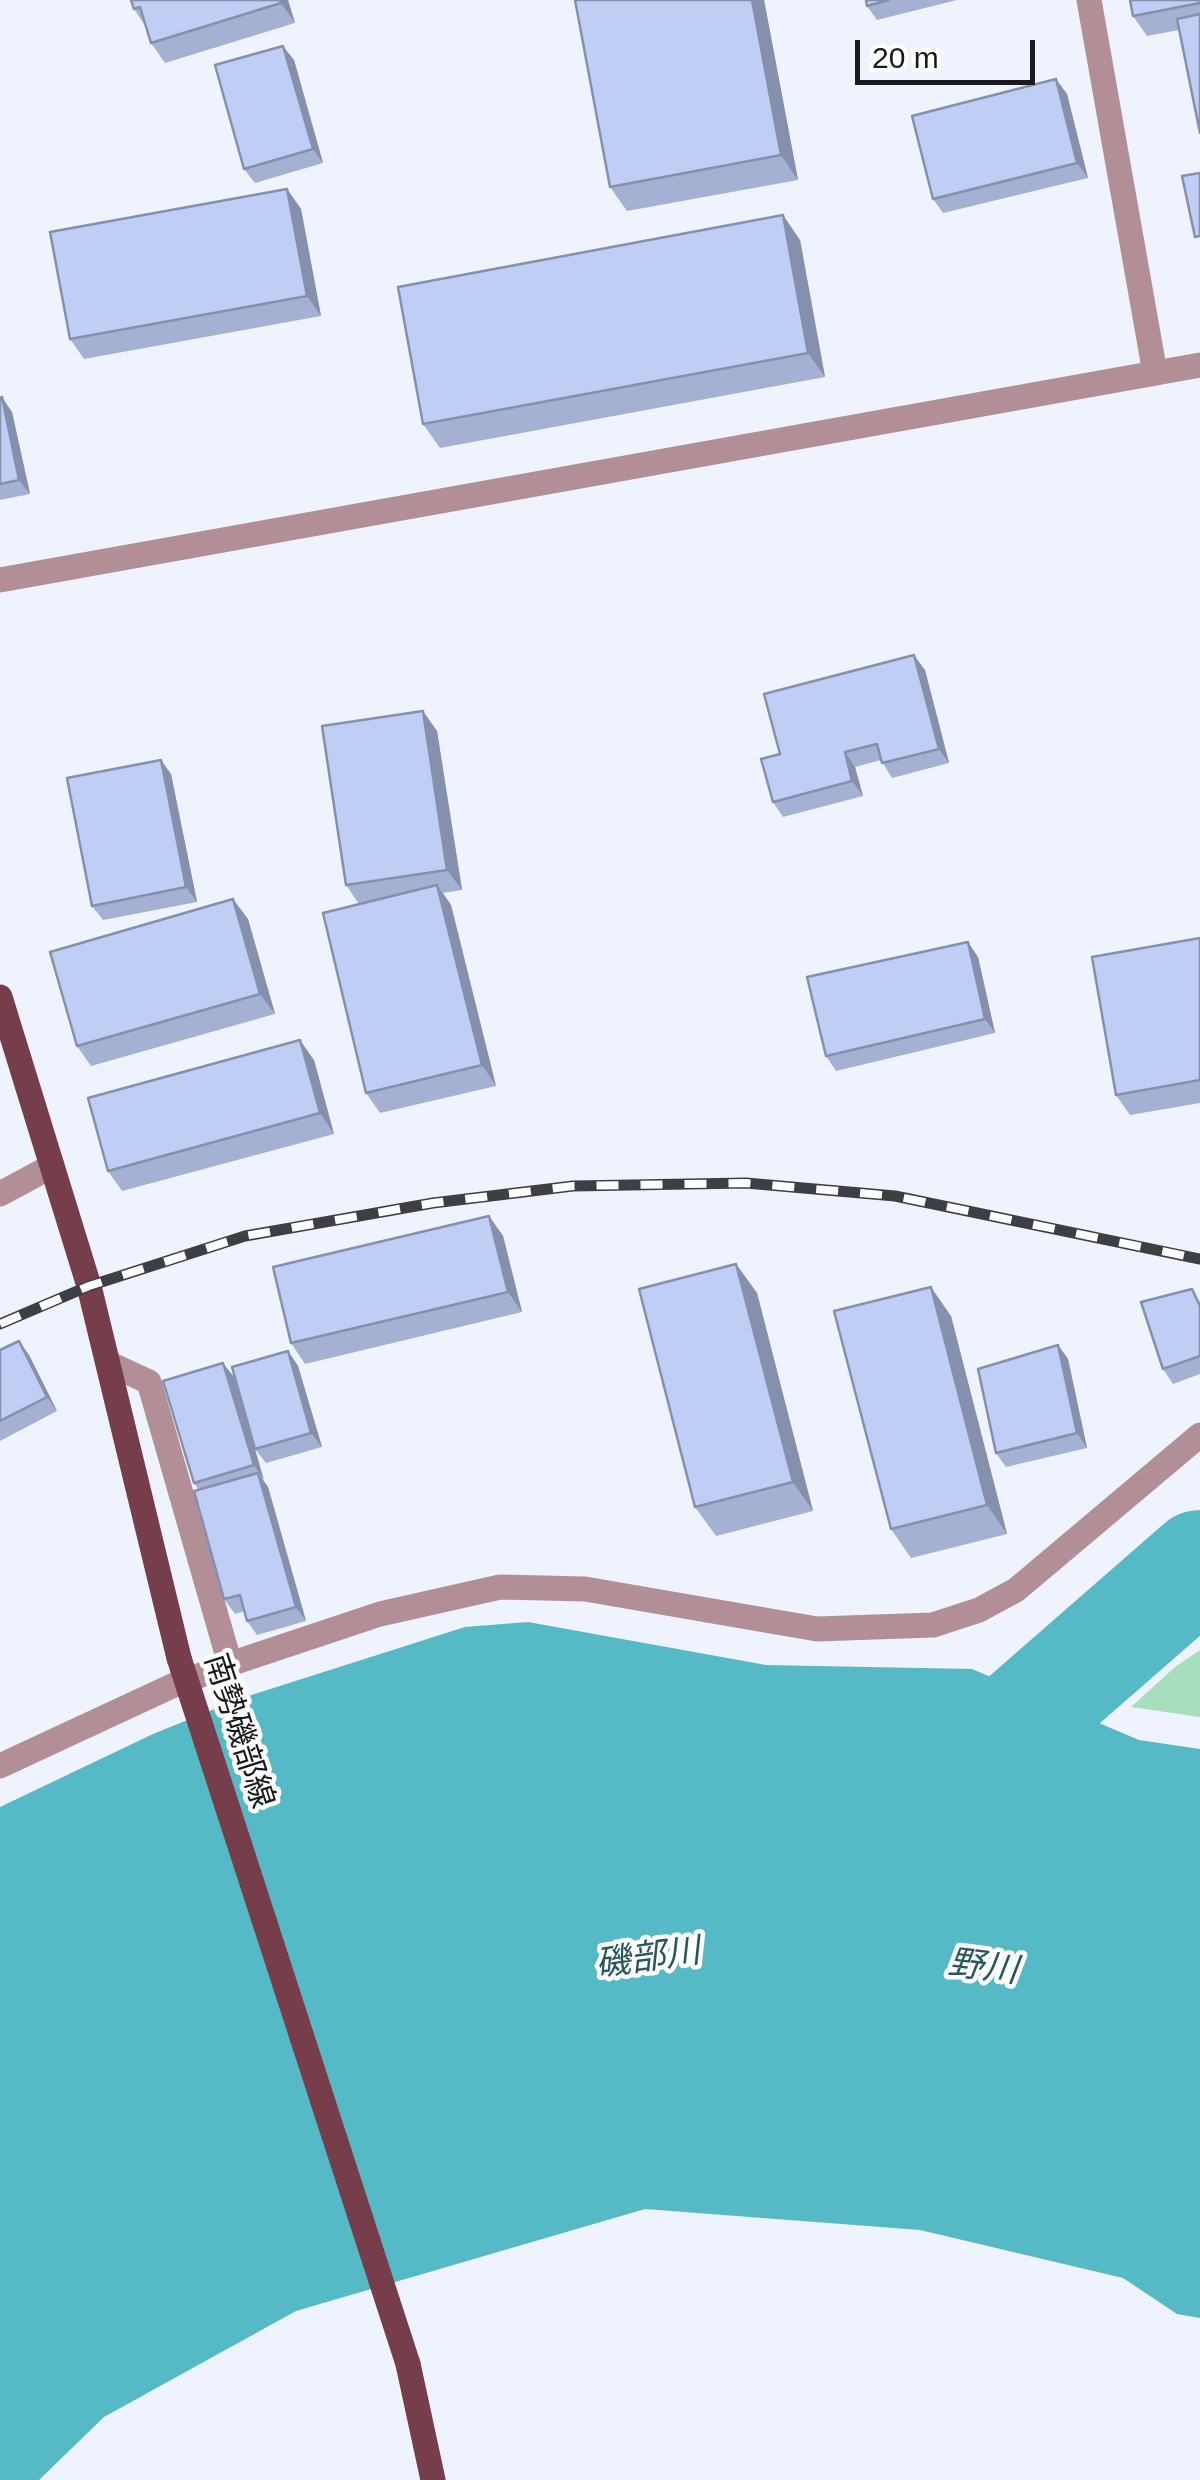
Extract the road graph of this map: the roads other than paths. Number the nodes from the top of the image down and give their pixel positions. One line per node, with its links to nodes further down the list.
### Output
1 (1089, 0): 3 (street)
2 (1200, 365): 3 (street)
3 (1155, 374): 4 (street)
4 (0, 580)
5 (0, 997): 6 (main road, 南勢磯部線)
6 (52, 1166): 7 (street); 8 (main road, 南勢磯部線)
7 (0, 1194)
8 (108, 1363): 10 (street); 12 (main road, 南勢磯部線, bridge)
9 (1200, 1435): 10 (street)
10 (230, 1664): 11 (street)
11 (0, 1766)
12 (432, 2480)

